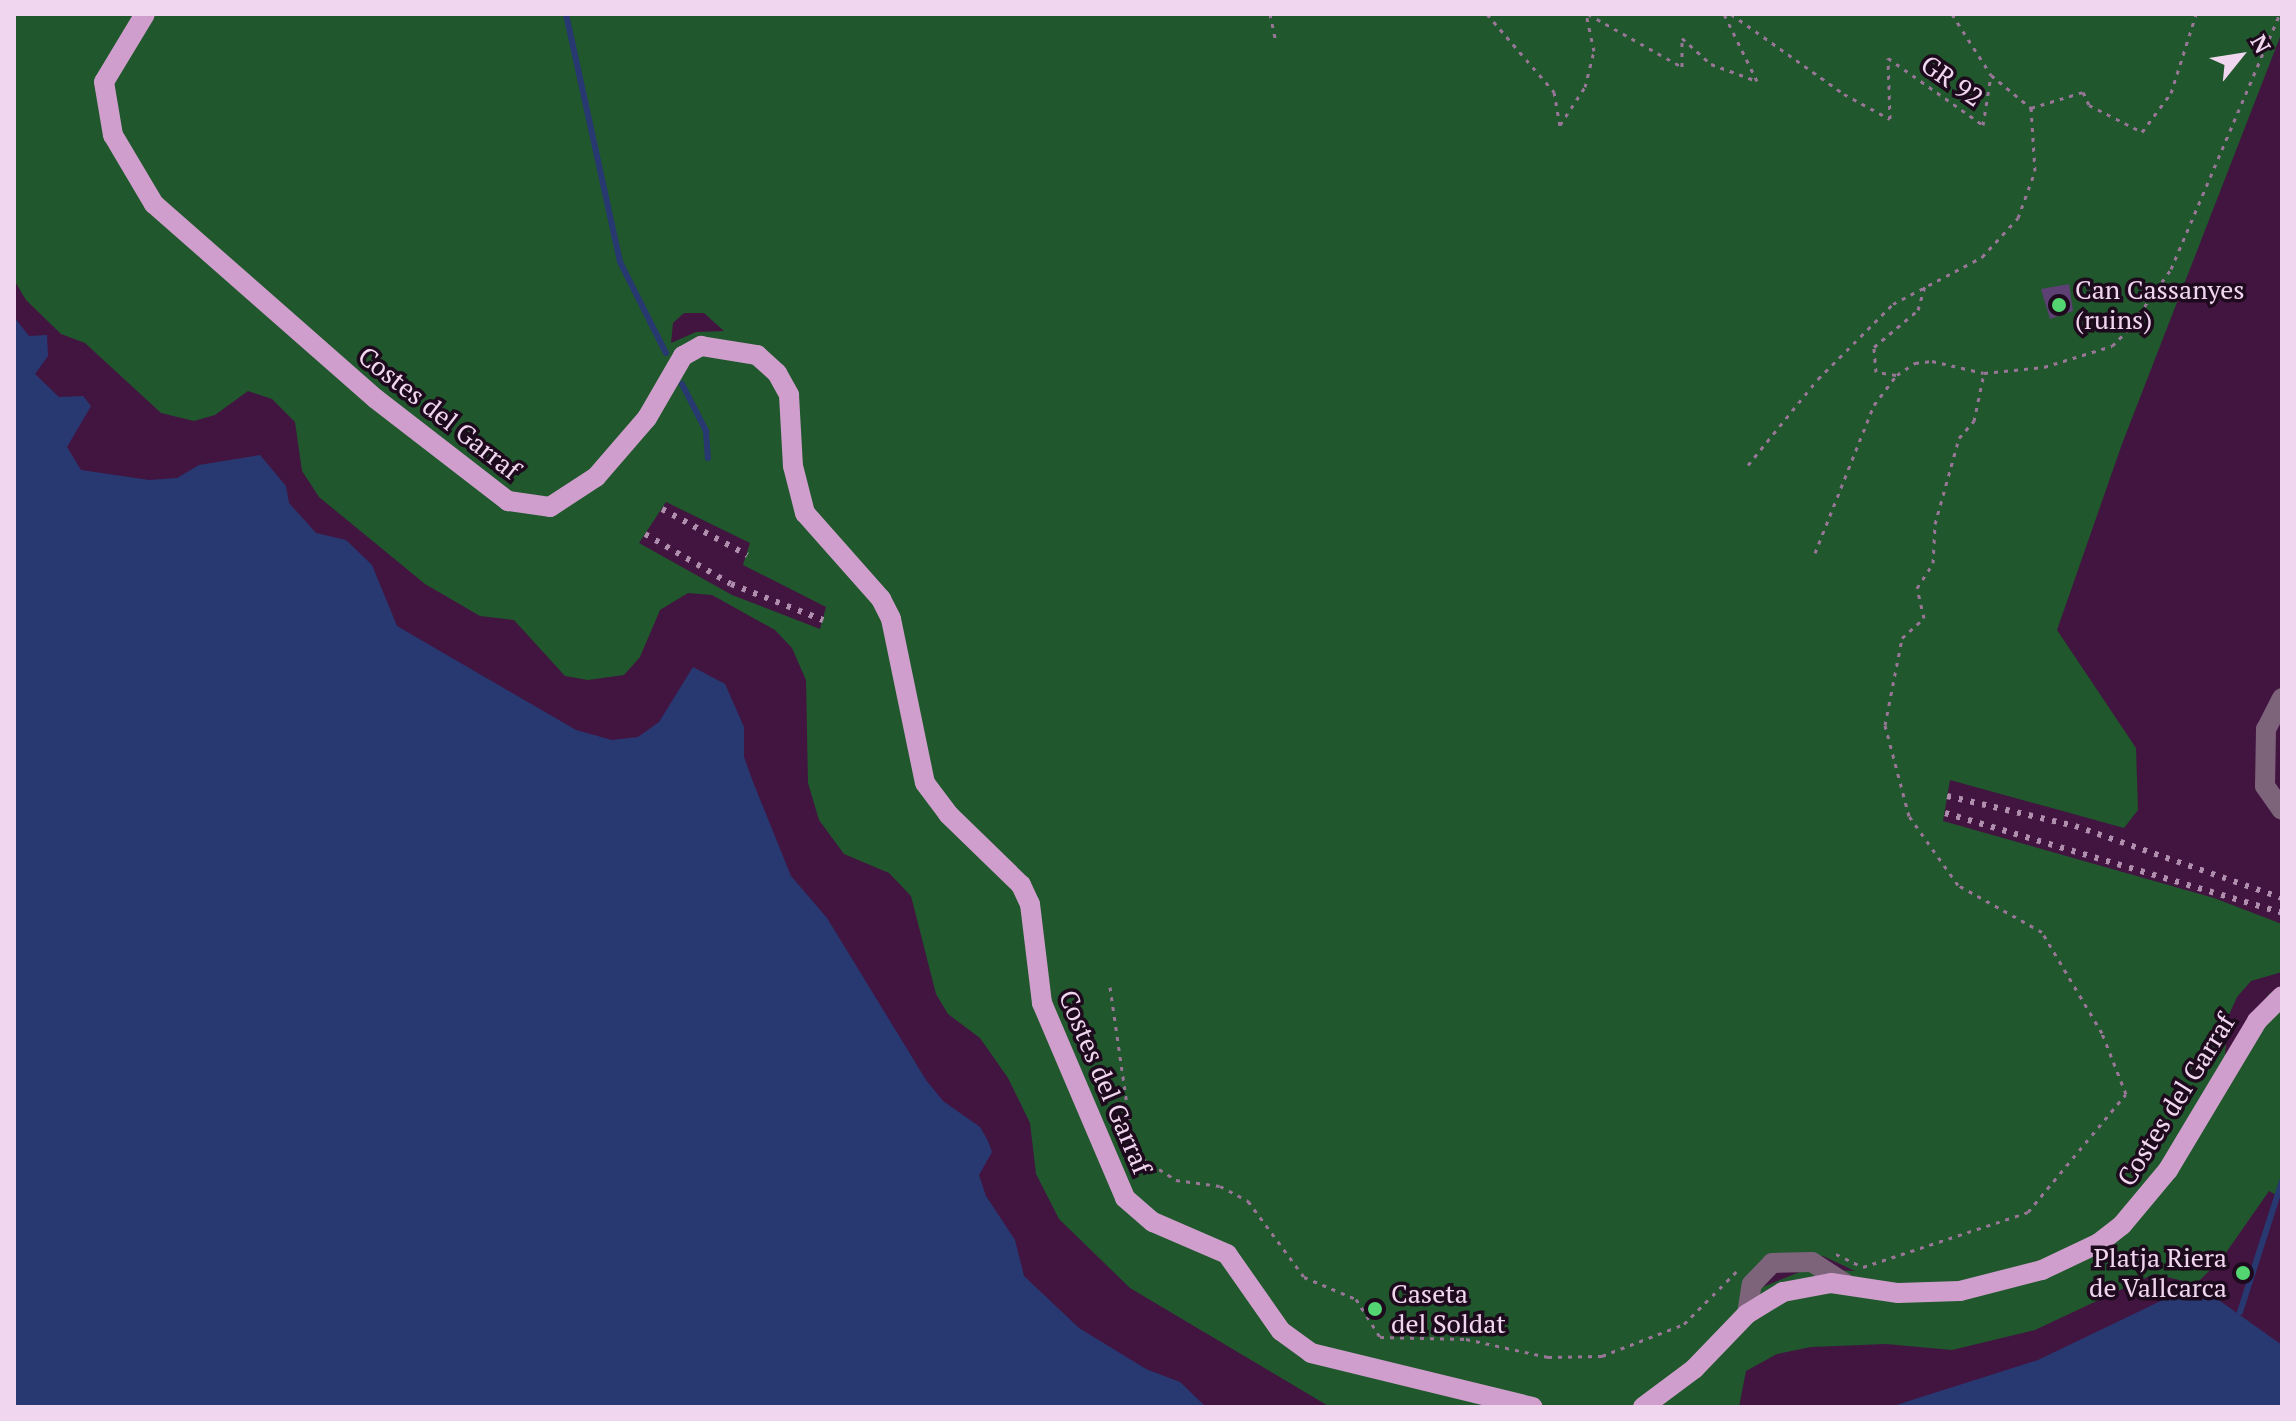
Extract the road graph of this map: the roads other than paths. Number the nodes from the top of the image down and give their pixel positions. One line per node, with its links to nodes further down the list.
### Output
1 (145, 14): 7 (main road, Costes del Garraf)
2 (2282, 698): 3 (lane)
3 (2282, 810)
4 (2282, 996): 5 (main road, Costes del Garraf)
5 (1846, 1284): 6 (main road, Costes del Garraf); 6 (lane)
6 (1747, 1314): 8 (main road, Costes del Garraf)
7 (1532, 1407)
8 (1643, 1407)

